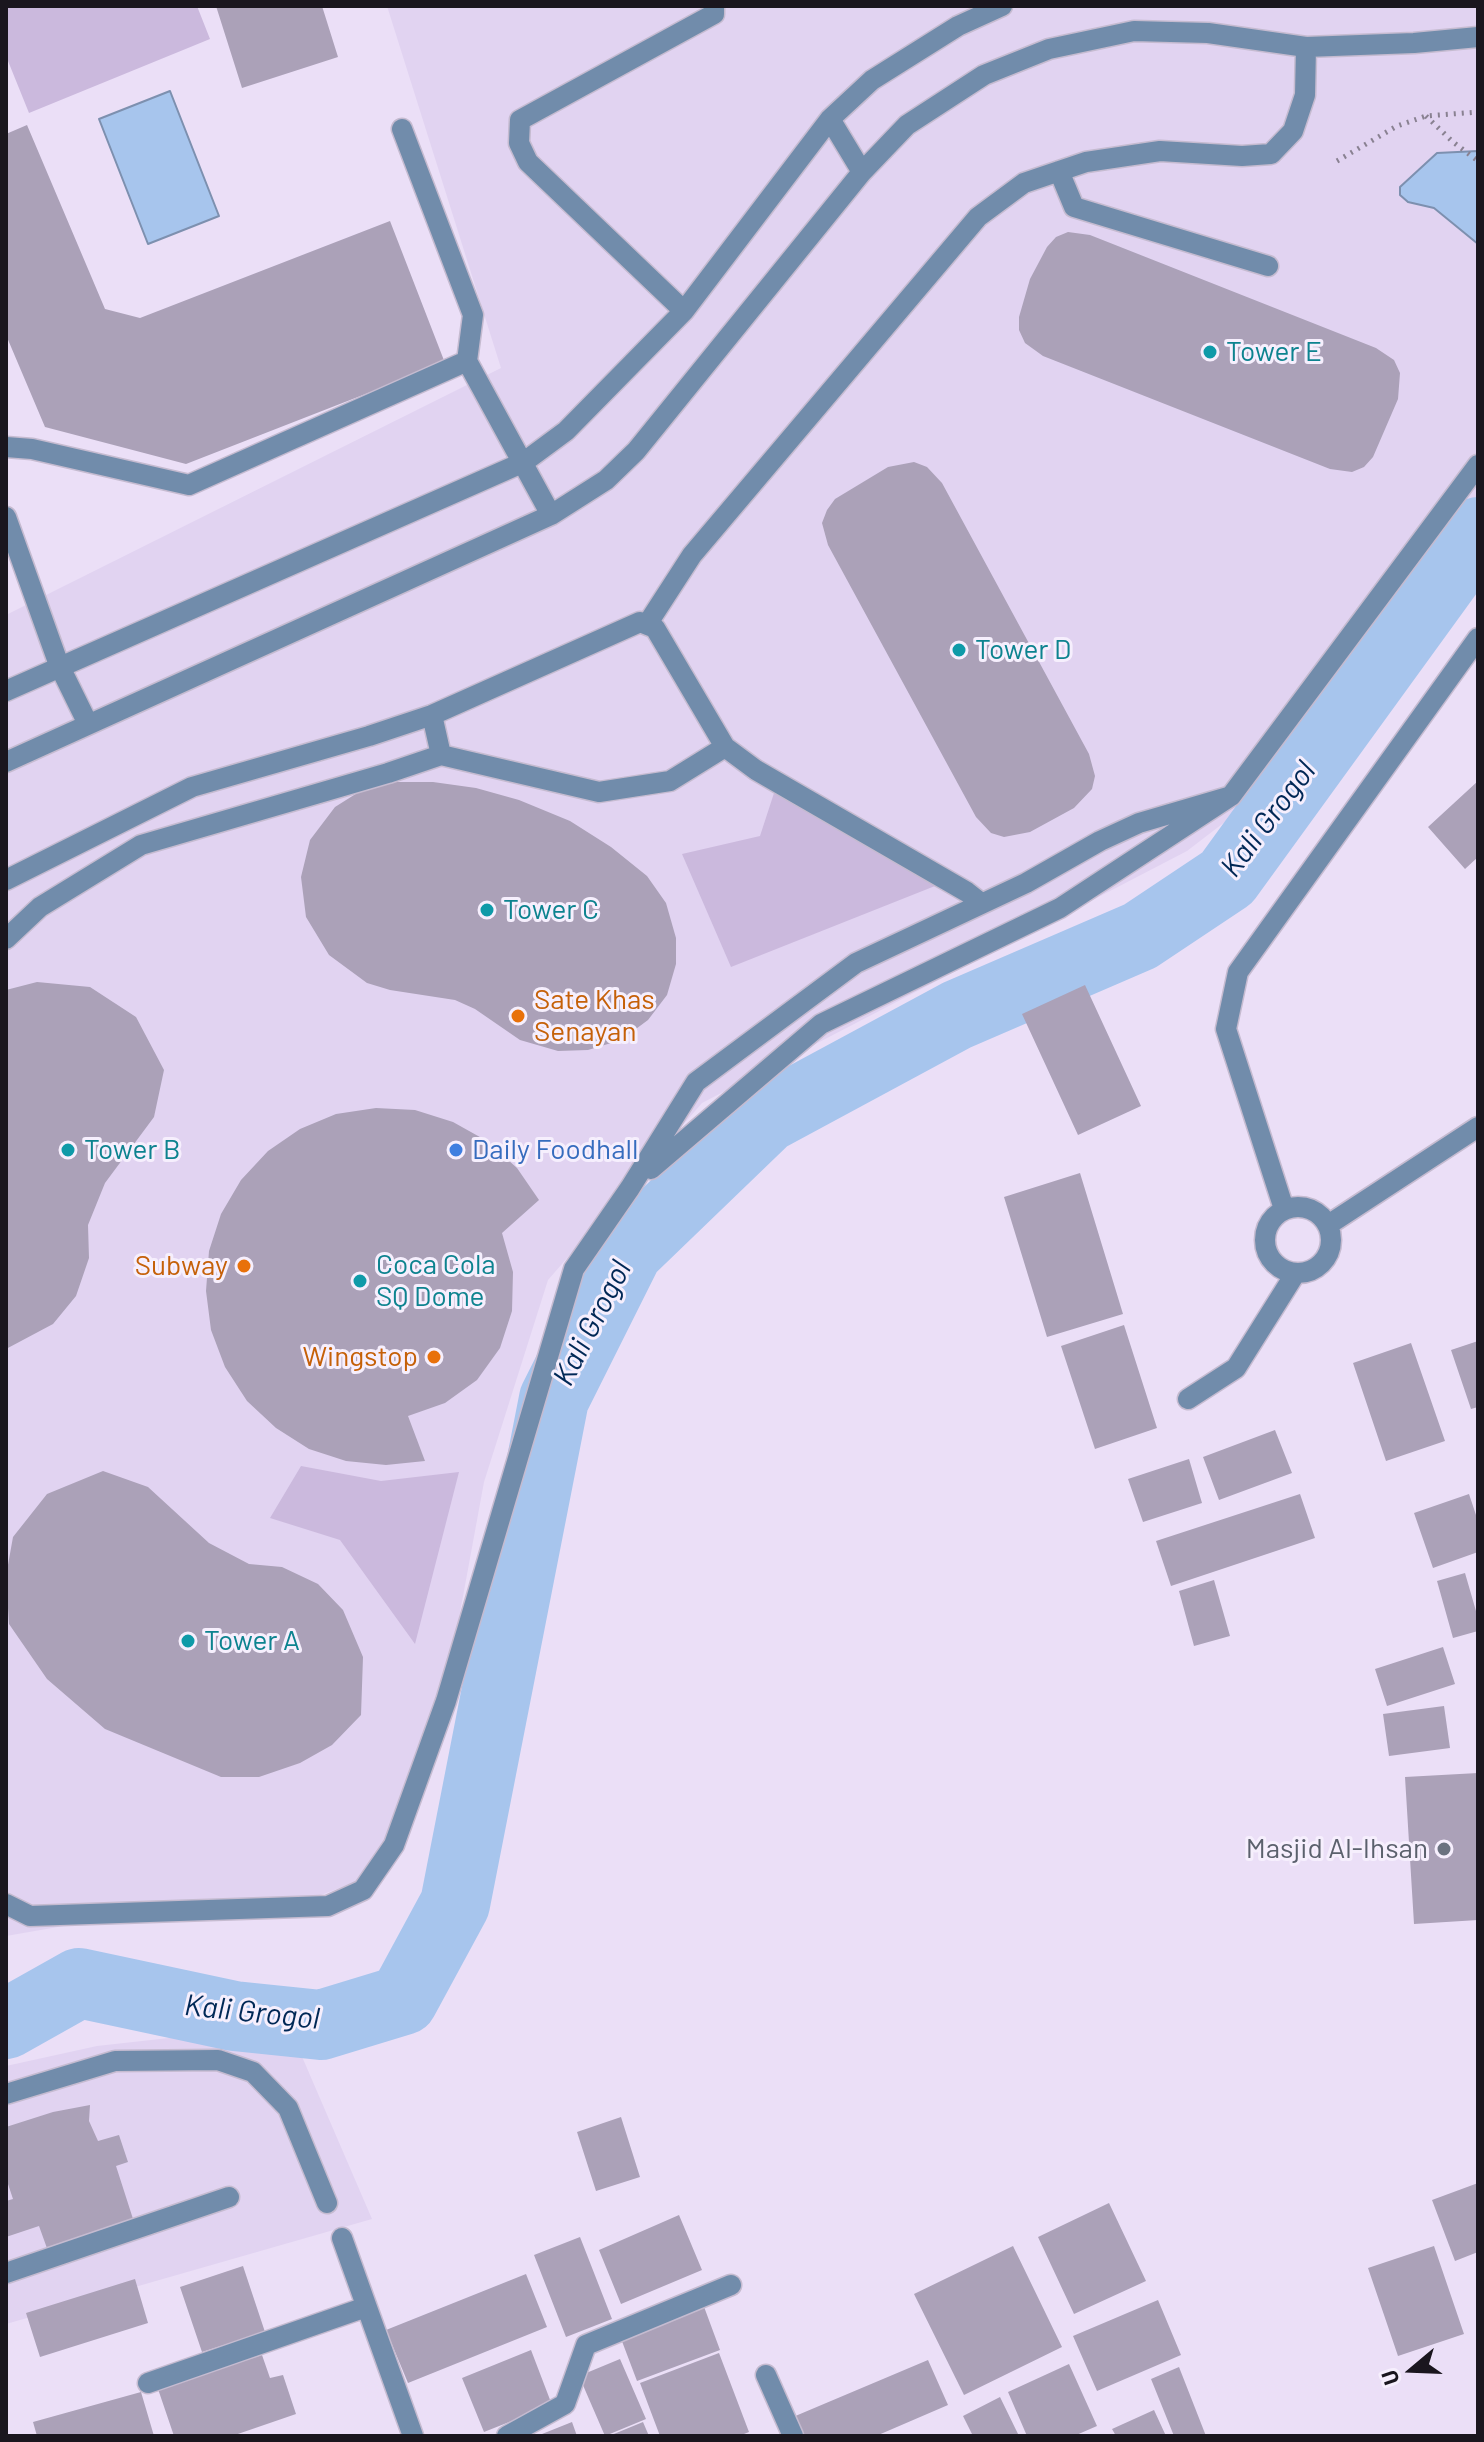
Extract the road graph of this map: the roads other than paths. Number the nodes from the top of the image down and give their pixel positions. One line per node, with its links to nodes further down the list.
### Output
1 (714, 6): 10 (street)
2 (1002, 6): 5 (street)
3 (1478, 37): 4 (street)
4 (1306, 47): 7 (street); 8 (street)
5 (830, 119): 8 (street); 10 (street)
6 (402, 129): 11 (street)
7 (1059, 171): 9 (street); 17 (street)
8 (862, 172): 15 (street)
9 (1268, 266)
10 (684, 311): 13 (street)
11 (467, 361): 12 (street); 13 (street)
12 (6, 447)
13 (524, 462): 15 (street); 19 (street)
14 (1478, 465): 26 (street)
15 (551, 515): 22 (street)
16 (6, 517): 19 (street)
17 (648, 623): 21 (street); 23 (street)
18 (1478, 638): 32 (street)
19 (59, 665): 20 (street); 22 (street)
20 (6, 691)
21 (432, 715): 24 (street); 27 (street)
22 (88, 724): 25 (street)
23 (725, 747): 24 (street); 28 (street)
24 (441, 755): 29 (street)
25 (6, 762)
26 (1231, 796): 28 (street); 31 (street)
27 (6, 880)
28 (981, 903): 31 (street)
29 (6, 939)
30 (1478, 1127): 33 (street)
31 (630, 1188): 36 (street)
32 (1284, 1209): 33 (street); 34 (street)
33 (1328, 1225): 34 (street)
34 (1295, 1274): 35 (street)
35 (1188, 1399)
36 (6, 1904)
37 (6, 2094): 39 (street)
38 (229, 2197): 41 (street)
39 (327, 2203)
40 (342, 2238): 43 (street)
41 (6, 2273)
42 (731, 2285): 47 (street)
43 (366, 2307): 45 (street); 46 (street)
44 (766, 2375): 48 (street)
45 (148, 2383)
46 (413, 2436)
47 (507, 2436)
48 (793, 2436)

